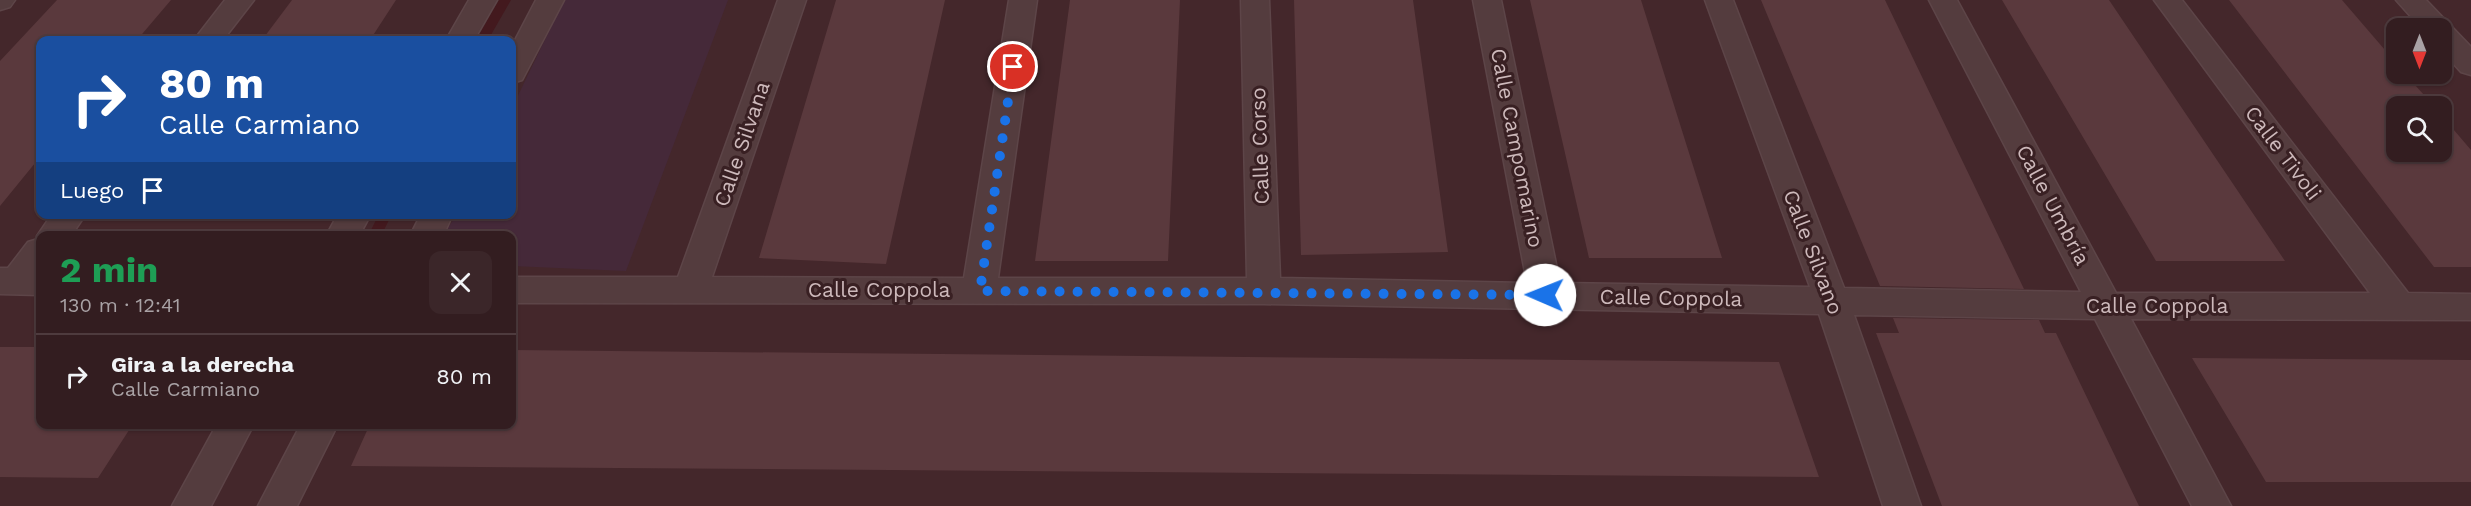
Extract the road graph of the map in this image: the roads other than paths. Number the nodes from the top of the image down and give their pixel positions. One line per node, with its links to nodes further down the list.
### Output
1 (240, 0): 13 (street)
2 (483, 0): 14 (street)
3 (550, 0): 16 (street)
4 (792, 0): 22 (street, Calle Silvana)
5 (1023, 0): 24 (street)
6 (1255, 0): 25 (street, Calle Corso)
7 (1488, 0): 26 (street, Calle Campomarino)
8 (1719, 0): 27 (street, Calle Silvano)
9 (1943, 0): 28 (street, Calle Umbría)
10 (2168, 0): 29 (street, Calle Tivoli)
11 (2410, 0): 12 (street)
12 (2427, 18)
13 (211, 36)
14 (462, 36)
15 (2452, 45): 17 (street)
16 (516, 65)
17 (2471, 65)
18 (66, 219): 19 (street)
19 (57, 231)
20 (36, 257): 21 (street)
21 (19, 282)
22 (692, 289): 23 (street, Calle Coppola); 24 (street, Calle Coppola)
23 (516, 290)
24 (980, 291): 25 (street, Calle Coppola)
25 (1264, 291): 26 (street, Calle Coppola)
26 (1545, 295): 27 (street, Calle Coppola)
27 (1832, 301): 28 (street, Calle Coppola); 35 (street, Calle Silvano)
28 (2107, 306): 29 (street, Calle Coppola); 36 (street, Calle Umbría)
29 (2398, 306): 30 (street, Calle Coppola)
30 (2471, 307)
31 (233, 429): 33 (street)
32 (317, 429): 34 (street)
33 (191, 506)
34 (277, 506)
35 (1902, 506)
36 (2212, 506)

